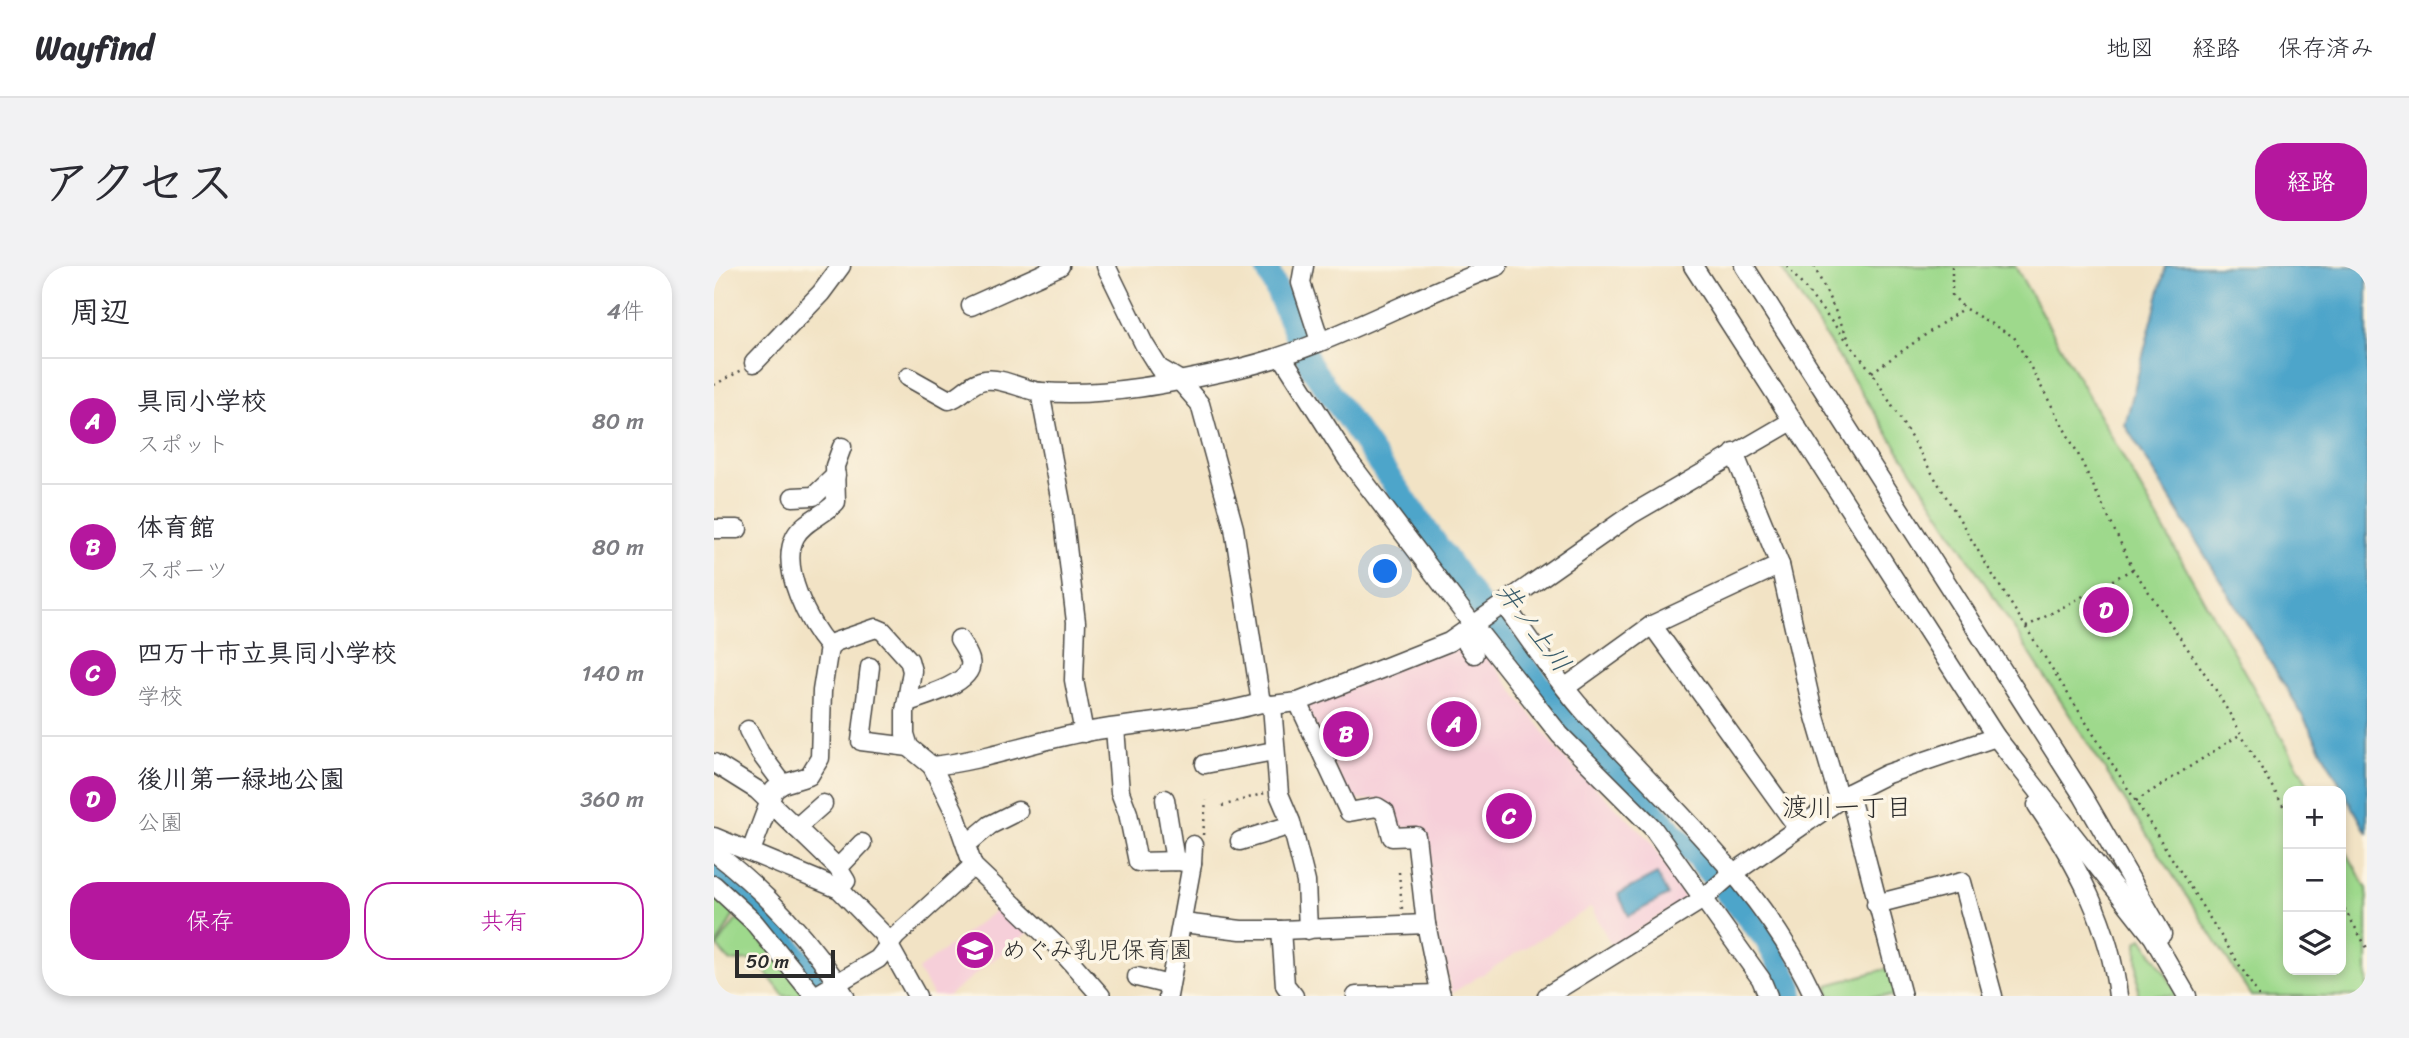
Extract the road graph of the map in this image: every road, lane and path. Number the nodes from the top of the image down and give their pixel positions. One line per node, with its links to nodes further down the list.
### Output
1 (841, 266): 16 (street)
2 (1060, 266): 11 (street)
3 (1106, 266): 19 (street)
4 (1304, 266): 13 (street)
5 (1498, 266): 13 (street)
6 (1693, 266): 22 (street)
7 (1744, 266): 93 (street)
8 (1787, 266): 14 (path)
9 (1814, 266): 14 (path)
10 (1952, 266): 12 (path)
11 (971, 306)
12 (1964, 308): 17 (path); 31 (path)
13 (1315, 343): 15 (street)
14 (1853, 348): 17 (path)
15 (1287, 356): 19 (street); 34 (street)
16 (754, 363): 20 (path)
17 (1872, 372): 35 (path)
18 (908, 377): 21 (street)
19 (1179, 380): 21 (street); 44 (street)
20 (714, 385)
21 (1040, 392): 47 (street)
22 (1792, 421): 24 (street); 49 (street)
23 (842, 447): 25 (street)
24 (1734, 453): 30 (street); 32 (street)
25 (836, 475): 26 (street); 37 (street)
26 (793, 497)
27 (714, 529): 28 (street)
28 (738, 529)
29 (783, 556): 37 (street)
30 (1780, 565): 33 (street); 58 (street)
31 (2133, 569): 35 (path); 48 (path)
32 (1499, 605): 34 (street); 41 (street)
33 (1652, 625): 41 (street); 68 (street)
34 (1470, 627): 38 (street); 43 (street); 83 (street)
35 (2026, 627): 61 (path)
36 (960, 639): 42 (street)
37 (829, 647): 42 (street); 56 (street)
38 (1474, 654)
39 (925, 662): 42 (street)
40 (870, 667): 50 (street)
41 (1566, 687): 80 (street)
42 (908, 702): 50 (street)
43 (1298, 702): 44 (street); 87 (street)
44 (1266, 704): 45 (street); 51 (street)
45 (1115, 728): 47 (street); 76 (street)
46 (748, 730): 56 (street)
47 (1084, 733): 54 (street)
48 (2241, 734): 61 (path); 63 (path)
49 (1996, 737): 55 (street); 58 (street)
50 (909, 747): 54 (street)
51 (1273, 751): 53 (street); 57 (street)
52 (714, 763): 59 (street)
53 (1205, 764)
54 (932, 766): 72 (street)
55 (2023, 774): 93 (street); 108 (street)
56 (783, 783): 59 (street)
57 (1279, 791): 64 (path); 66 (street)
58 (1844, 796): 68 (street); 84 (street)
59 (768, 799): 67 (street); 74 (street)
60 (1165, 799): 76 (street)
61 (2136, 801): 110 (path)
62 (823, 804): 67 (street)
63 (2283, 805)
64 (1222, 806)
65 (1018, 811): 72 (street)
66 (1291, 825): 70 (street); 90 (street)
67 (796, 828): 78 (street)
68 (1798, 828): 80 (street)
69 (714, 837): 74 (street)
70 (1240, 841)
71 (862, 843): 78 (street)
72 (966, 845): 77 (street)
73 (1193, 845): 76 (street)
74 (751, 851): 82 (street)
75 (714, 852): 95 (street)
76 (1184, 863): 86 (street)
77 (973, 866): 91 (street); 100 (street)
78 (838, 869): 82 (street)
79 (1399, 872): 88 (path)
80 (1731, 875): 83 (street); 105 (street)
81 (714, 885): 98 (street)
82 (839, 889): 91 (street)
83 (1704, 897): 103 (street); 104 (street)
84 (1875, 904): 106 (street); 107 (street)
85 (2346, 912): 92 (path)
86 (1183, 923): 89 (street); 96 (street)
87 (1426, 924): 88 (street); 97 (street)
88 (1403, 926): 90 (street)
89 (1281, 930): 90 (street); 101 (street)
90 (1308, 930)
91 (888, 946): 95 (street); 99 (street)
92 (2367, 948)
93 (2170, 966): 109 (street)
94 (1137, 977): 96 (street)
95 (842, 990): 98 (street)
96 (1168, 991)
97 (1441, 995): 102 (street)
98 (815, 996)
99 (917, 996)
100 (1101, 996)
101 (1294, 996)
102 (1356, 996)
103 (1547, 996)
104 (1768, 996)
105 (1814, 996)
106 (1902, 996)
107 (1993, 996)
108 (2118, 996)
109 (2187, 996)
110 (2259, 996)

